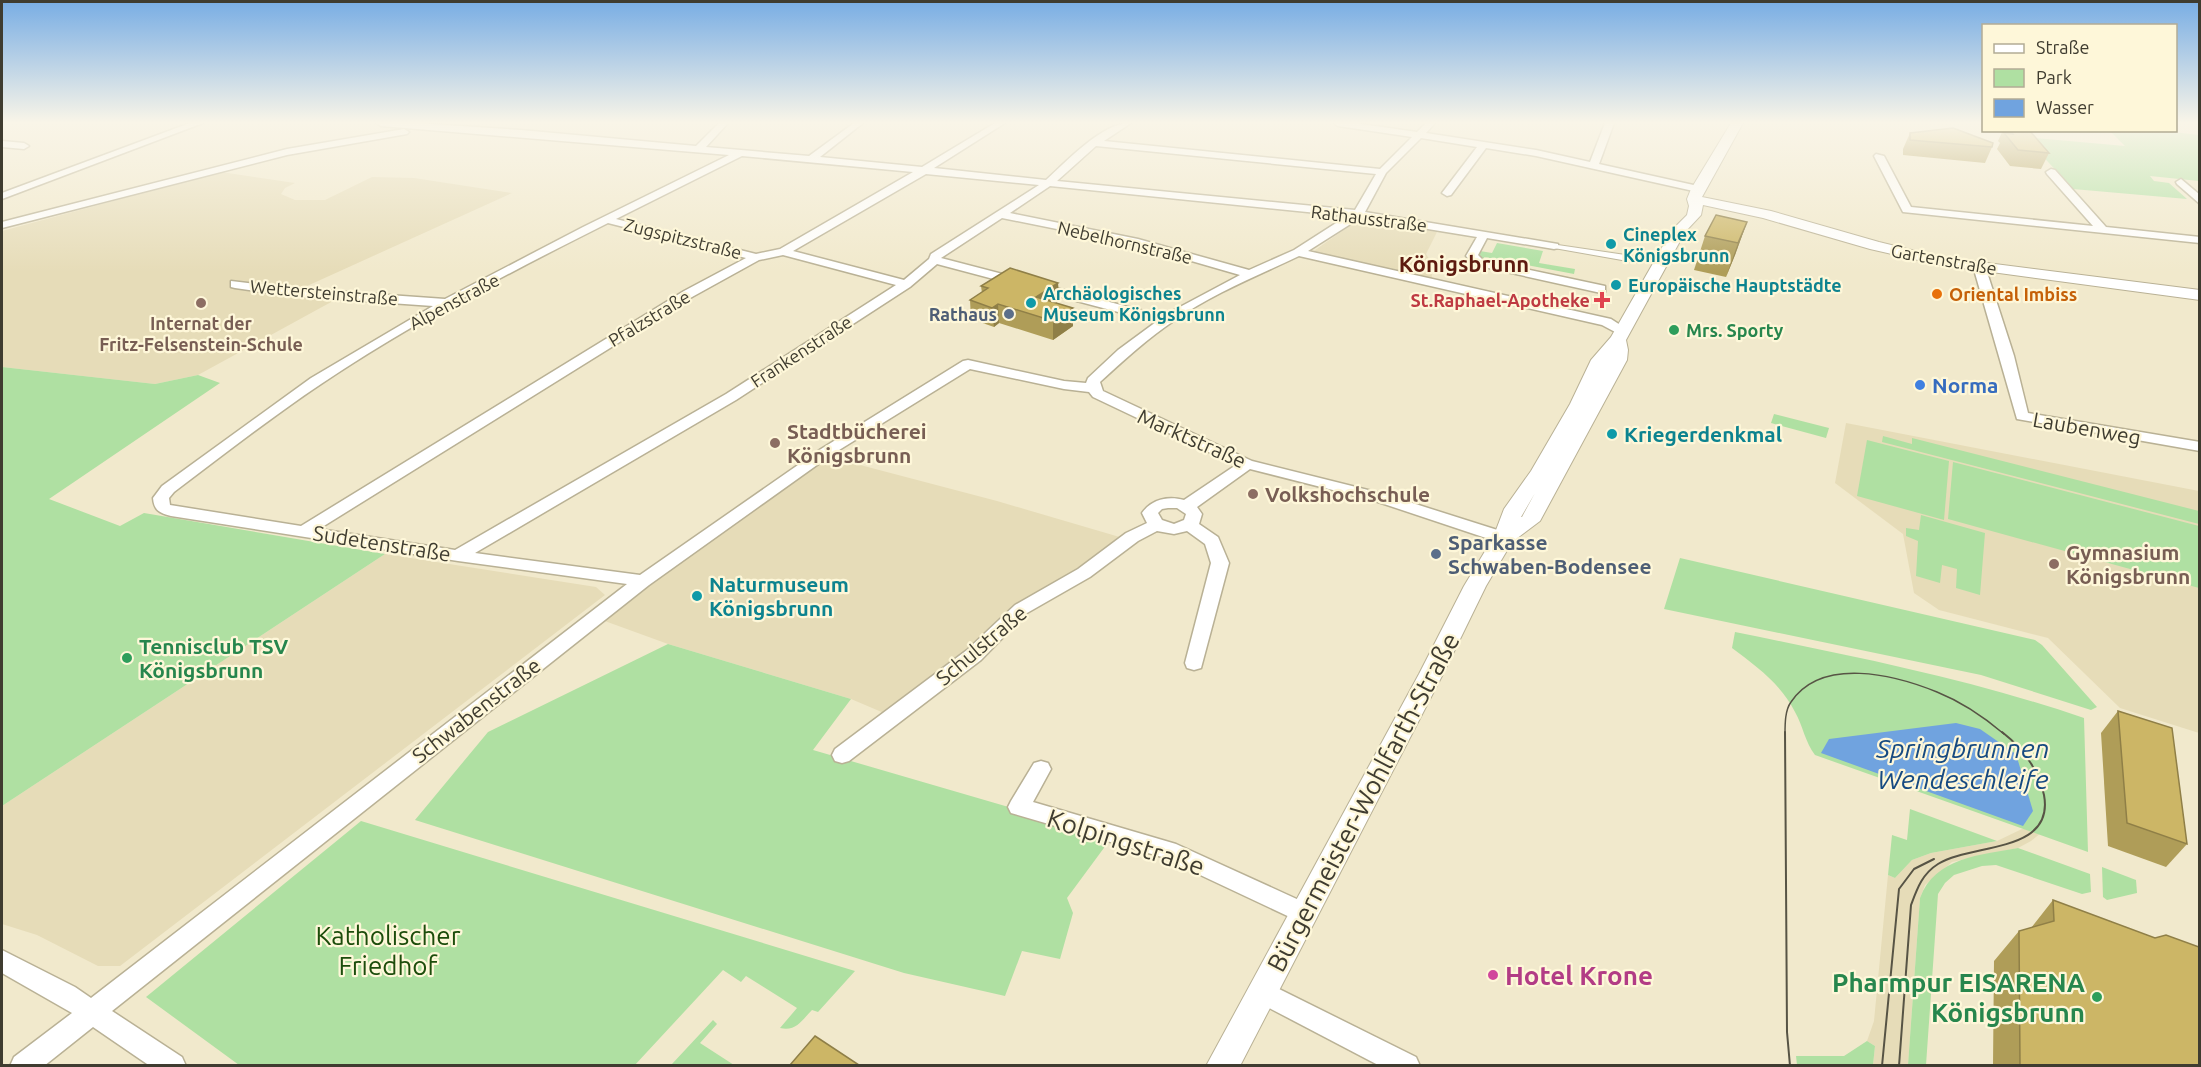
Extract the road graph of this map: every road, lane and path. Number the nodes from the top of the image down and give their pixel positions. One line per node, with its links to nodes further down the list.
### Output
1 (1382, 172): 20 (street)
2 (62, 173): 16 (street)
3 (208, 173): 22 (street)
4 (701, 173): 21 (street, Alpenstraße)
5 (920, 173): 27 (street, Pfalzstraße)
6 (940, 173): 14 (street, Rathausstraße)
7 (1058, 173): 14 (street, Frankenstraße)
8 (1462, 173): 15 (street)
9 (1613, 173): 18 (street)
10 (1707, 173): 18 (street, Bürgermeister-Wohlfarth-Straße)
11 (1887, 173): 23 (street)
12 (2052, 173): 23 (street)
13 (2181, 182): 17 (street)
14 (1044, 184): 19 (street, Frankenstraße); 20 (street, Rathausstraße)
15 (1447, 193)
16 (4, 194)
17 (2199, 201)
18 (1688, 204): 32 (street, Gartenstraße); 40 (street, Bürgermeister-Wohlfarth-Straße)
19 (998, 214): 30 (street, Frankenstraße); 33 (street, Nebelhornstraße)
20 (1358, 214): 24 (street, Rathausstraße); 28 (street)
21 (609, 220): 29 (street, Zugspitzstraße); 38 (street, Alpenstraße)
22 (2, 225)
23 (2103, 230): 25 (street)
24 (1484, 234): 26 (street, Rathausstraße); 36 (street)
25 (2199, 240)
26 (1554, 246): 31 (street, Rathausstraße)
27 (783, 252): 29 (street, Pfalzstraße); 35 (street)
28 (1298, 252): 33 (street); 40 (street)
29 (756, 257): 48 (street, Pfalzstraße)
30 (935, 260): 35 (street, Frankenstraße); 39 (street)
31 (1639, 260)
32 (1979, 266): 37 (street, Gartenstraße); 42 (street, Laubenweg)
33 (1250, 274): 39 (street)
34 (235, 284): 38 (street, Wettersteinstraße)
35 (906, 285): 50 (street, Frankenstraße)
36 (1601, 289)
37 (2199, 295)
38 (450, 303): 44 (street, Alpenstraße)
39 (1166, 321): 41 (street)
40 (1620, 335): 49 (street, Bürgermeister-Wohlfarth-Straße)
41 (1093, 388): 43 (street, Marktstraße); 51 (street, Schwabenstraße)
42 (2199, 447)
43 (1247, 464): 45 (street); 49 (street, Marktstraße)
44 (185, 477): 48 (street, Sudetenstraße)
45 (1187, 506): 46 (street); 47 (street)
46 (1157, 525): 47 (street, Schulstraße); 53 (street, Schulstraße)
47 (1189, 525): 52 (street)
48 (305, 531): 50 (street, Sudetenstraße)
49 (1504, 538): 55 (street, Bürgermeister-Wohlfarth-Straße)
50 (458, 556): 51 (street, Sudetenstraße)
51 (643, 581): 58 (street, Schwabenstraße)
52 (1194, 663)
53 (842, 755)
54 (1041, 769): 55 (street, Kolpingstraße)
55 (1304, 913): 57 (street, Bürgermeister-Wohlfarth-Straße)
56 (2, 961): 58 (street)
57 (1263, 992): 61 (street, Bürgermeister-Wohlfarth-Straße); 62 (street)
58 (92, 1011): 59 (street, Schwabenstraße); 60 (street)
59 (23, 1065)
60 (173, 1065)
61 (1222, 1065)
62 (1407, 1065)

